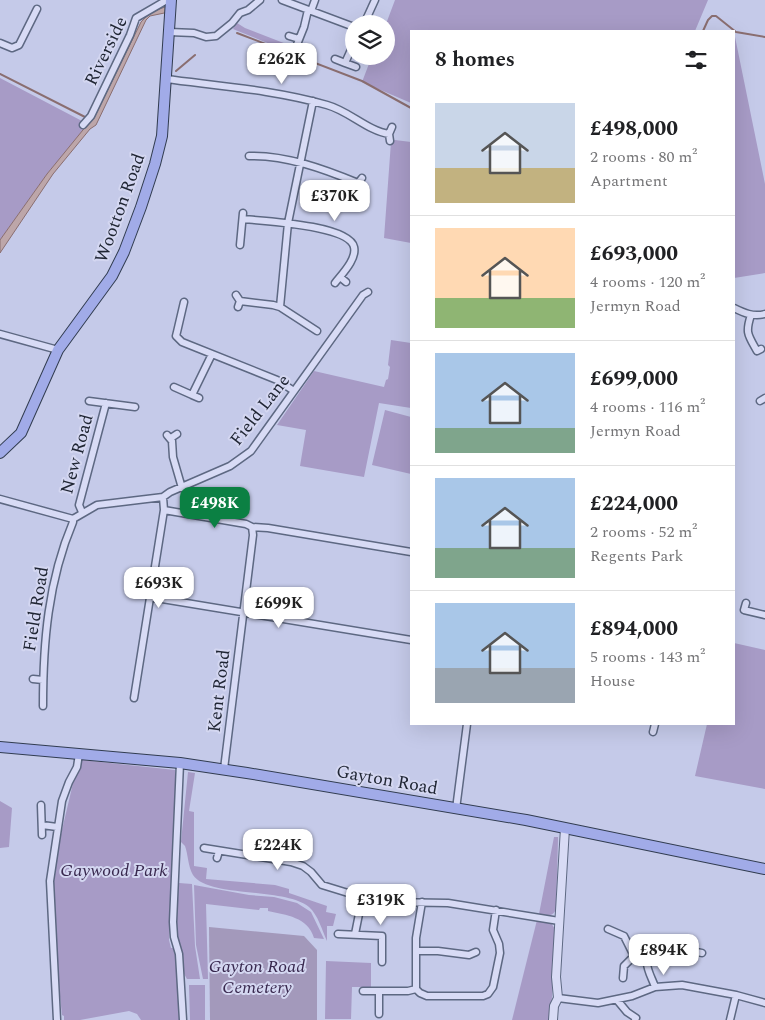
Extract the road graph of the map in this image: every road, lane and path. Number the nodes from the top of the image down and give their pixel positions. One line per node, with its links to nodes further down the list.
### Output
1 (169, 0): 10 (main road, Wootton Road); 21 (street, Riverside)
2 (260, 0): 10 (street)
3 (282, 0): 7 (street)
4 (315, 0): 7 (street)
5 (375, 0): 8 (street)
6 (37, 9): 13 (street)
7 (309, 11): 9 (street); 12 (street)
8 (368, 15)
9 (345, 24)
10 (168, 32): 19 (main road, Wootton Road)
11 (289, 36): 12 (street)
12 (299, 39): 14 (street)
13 (0, 43)
14 (294, 52)
15 (335, 59): 16 (street)
16 (345, 63)
17 (350, 65): 18 (street)
18 (356, 67)
19 (166, 79): 20 (street); 39 (main road, Wootton Road)
20 (313, 101): 22 (street); 24 (street)
21 (84, 124)
22 (392, 127)
23 (249, 156): 24 (street)
24 (300, 164): 25 (street); 26 (street)
25 (359, 184)
26 (288, 224): 27 (street); 28 (street); 32 (street)
27 (240, 245)
28 (346, 282)
29 (368, 292): 42 (street, Field Lane)
30 (238, 301): 32 (street)
31 (184, 302): 40 (street)
32 (280, 307): 36 (street)
33 (735, 308): 35 (street)
34 (765, 314): 35 (street)
35 (751, 315): 38 (street)
36 (316, 331)
37 (0, 334): 39 (street)
38 (761, 349)
39 (58, 350): 49 (main road, Wootton Road)
40 (212, 354): 42 (street); 43 (street)
41 (174, 387): 43 (street)
42 (294, 391): 50 (street, Field Lane)
43 (192, 395): 44 (street)
44 (199, 398)
45 (89, 401): 46 (street)
46 (106, 403): 47 (street); 54 (street, New Road)
47 (135, 407)
48 (177, 434): 50 (street)
49 (0, 453)
50 (182, 488): 51 (street, Field Lane)
51 (163, 497): 53 (street); 54 (street, Field Lane)
52 (0, 499): 55 (street)
53 (164, 510): 56 (street); 58 (street)
54 (82, 512): 55 (street, Field Lane)
55 (73, 519): 64 (street, Field Road)
56 (252, 527): 57 (street); 60 (street, Kent Road)
57 (410, 552)
58 (150, 598): 60 (street); 65 (street)
59 (744, 609): 61 (street)
60 (244, 612): 62 (street); 73 (street, Kent Road)
61 (765, 615)
62 (410, 640)
63 (33, 679): 64 (street)
64 (43, 680): 66 (street, Field Road)
65 (134, 698)
66 (43, 706)
67 (467, 725): 75 (street)
68 (655, 725): 69 (street)
69 (653, 732)
70 (0, 747): 71 (main road, Gayton Road)
71 (79, 754): 72 (main road, Gayton Road); 77 (street)
72 (180, 763): 73 (main road, Gayton Road); 108 (street)
73 (224, 769): 75 (main road, Gayton Road)
74 (41, 805): 76 (street)
75 (456, 809): 78 (main road, Gayton Road)
76 (42, 825): 77 (street); 79 (street)
77 (57, 827): 107 (street)
78 (564, 828): 83 (main road, Gayton Road); 87 (street)
79 (42, 835)
80 (204, 848): 81 (street)
81 (219, 850): 82 (street); 84 (street)
82 (218, 858)
83 (765, 869)
84 (362, 900): 85 (street); 90 (street)
85 (422, 902): 86 (street); 91 (street)
86 (496, 910): 87 (street); 99 (street)
87 (559, 920): 103 (street)
88 (608, 929): 94 (street)
89 (338, 934): 90 (street)
90 (355, 934): 96 (street)
91 (416, 951): 92 (street); 99 (street)
92 (476, 952)
93 (702, 953): 95 (street)
94 (634, 956): 95 (street); 97 (street)
95 (648, 959): 98 (street)
96 (382, 962)
97 (623, 978)
98 (655, 988): 102 (street); 104 (street)
99 (416, 989): 101 (street)
100 (363, 991): 101 (street)
101 (379, 991): 106 (street)
102 (736, 995): 105 (street); 111 (street)
103 (558, 998): 104 (street); 109 (street)
104 (617, 1000): 110 (street)
105 (765, 1003)
106 (379, 1014)
107 (57, 1020)
108 (183, 1020)
109 (553, 1020)
110 (635, 1020)
111 (730, 1020)

